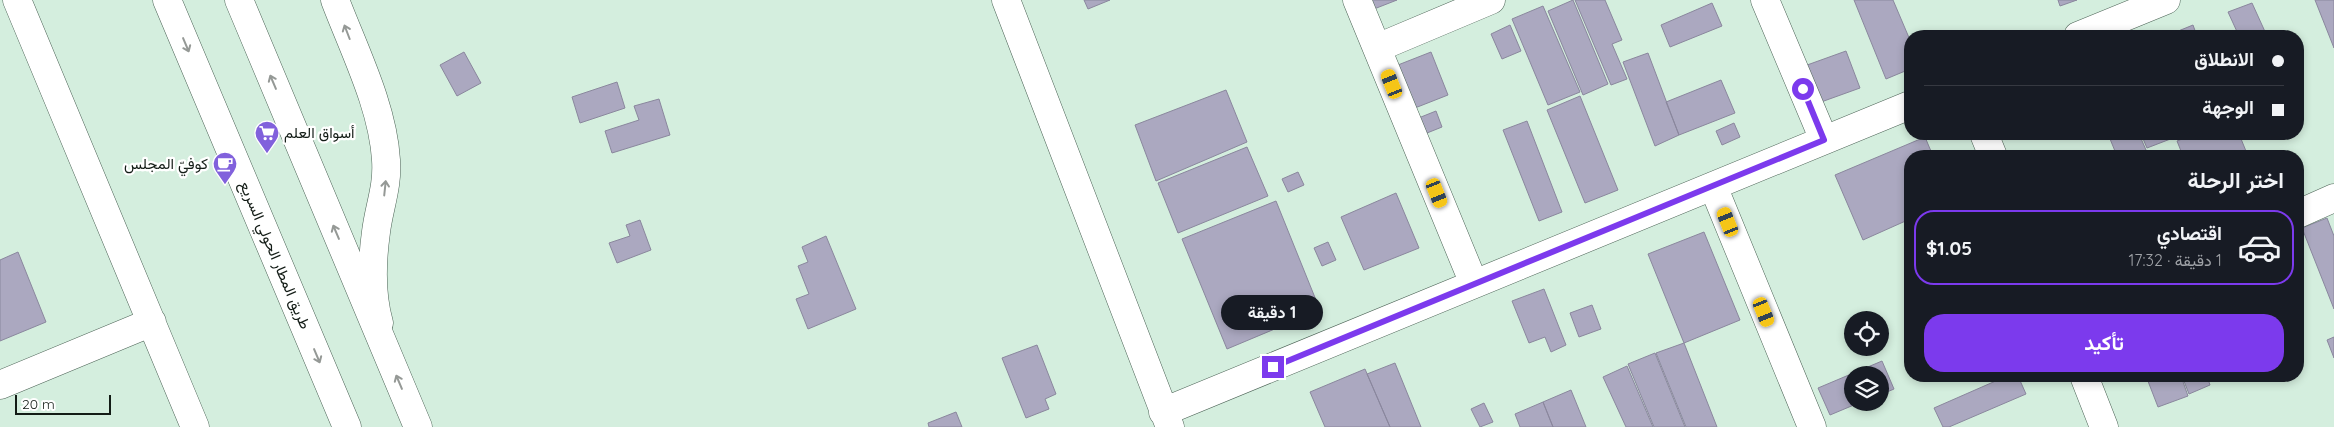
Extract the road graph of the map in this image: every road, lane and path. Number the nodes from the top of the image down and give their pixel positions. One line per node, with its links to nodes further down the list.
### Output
1 (17, 0): 18 (main road)
2 (167, 0): 25 (main road, طريق المطار الحولي السريع, one-way to 25)
3 (239, 0): 19 (main road, one-way to 3)
4 (335, 0): 19 (main road, one-way to 4)
5 (1006, 0): 22 (main road)
6 (1357, 0): 11 (main road)
7 (1491, 0): 11 (main road)
8 (1764, 0): 13 (main road)
9 (2166, 0): 10 (main road)
10 (2093, 30)
11 (1377, 48): 17 (main road)
12 (1904, 107): 13 (main road)
13 (1824, 140): 14 (main road)
14 (1713, 186): 17 (main road); 23 (main road)
15 (2334, 198): 16 (main road)
16 (2304, 211)
17 (1474, 284): 22 (main road)
18 (152, 322): 21 (main road); 24 (main road)
19 (388, 356): 26 (main road, one-way to 19)
20 (2086, 382): 27 (main road)
21 (0, 385)
22 (1167, 420)
23 (1804, 424)
24 (195, 427)
25 (347, 427)
26 (418, 427)
27 (2104, 427)

